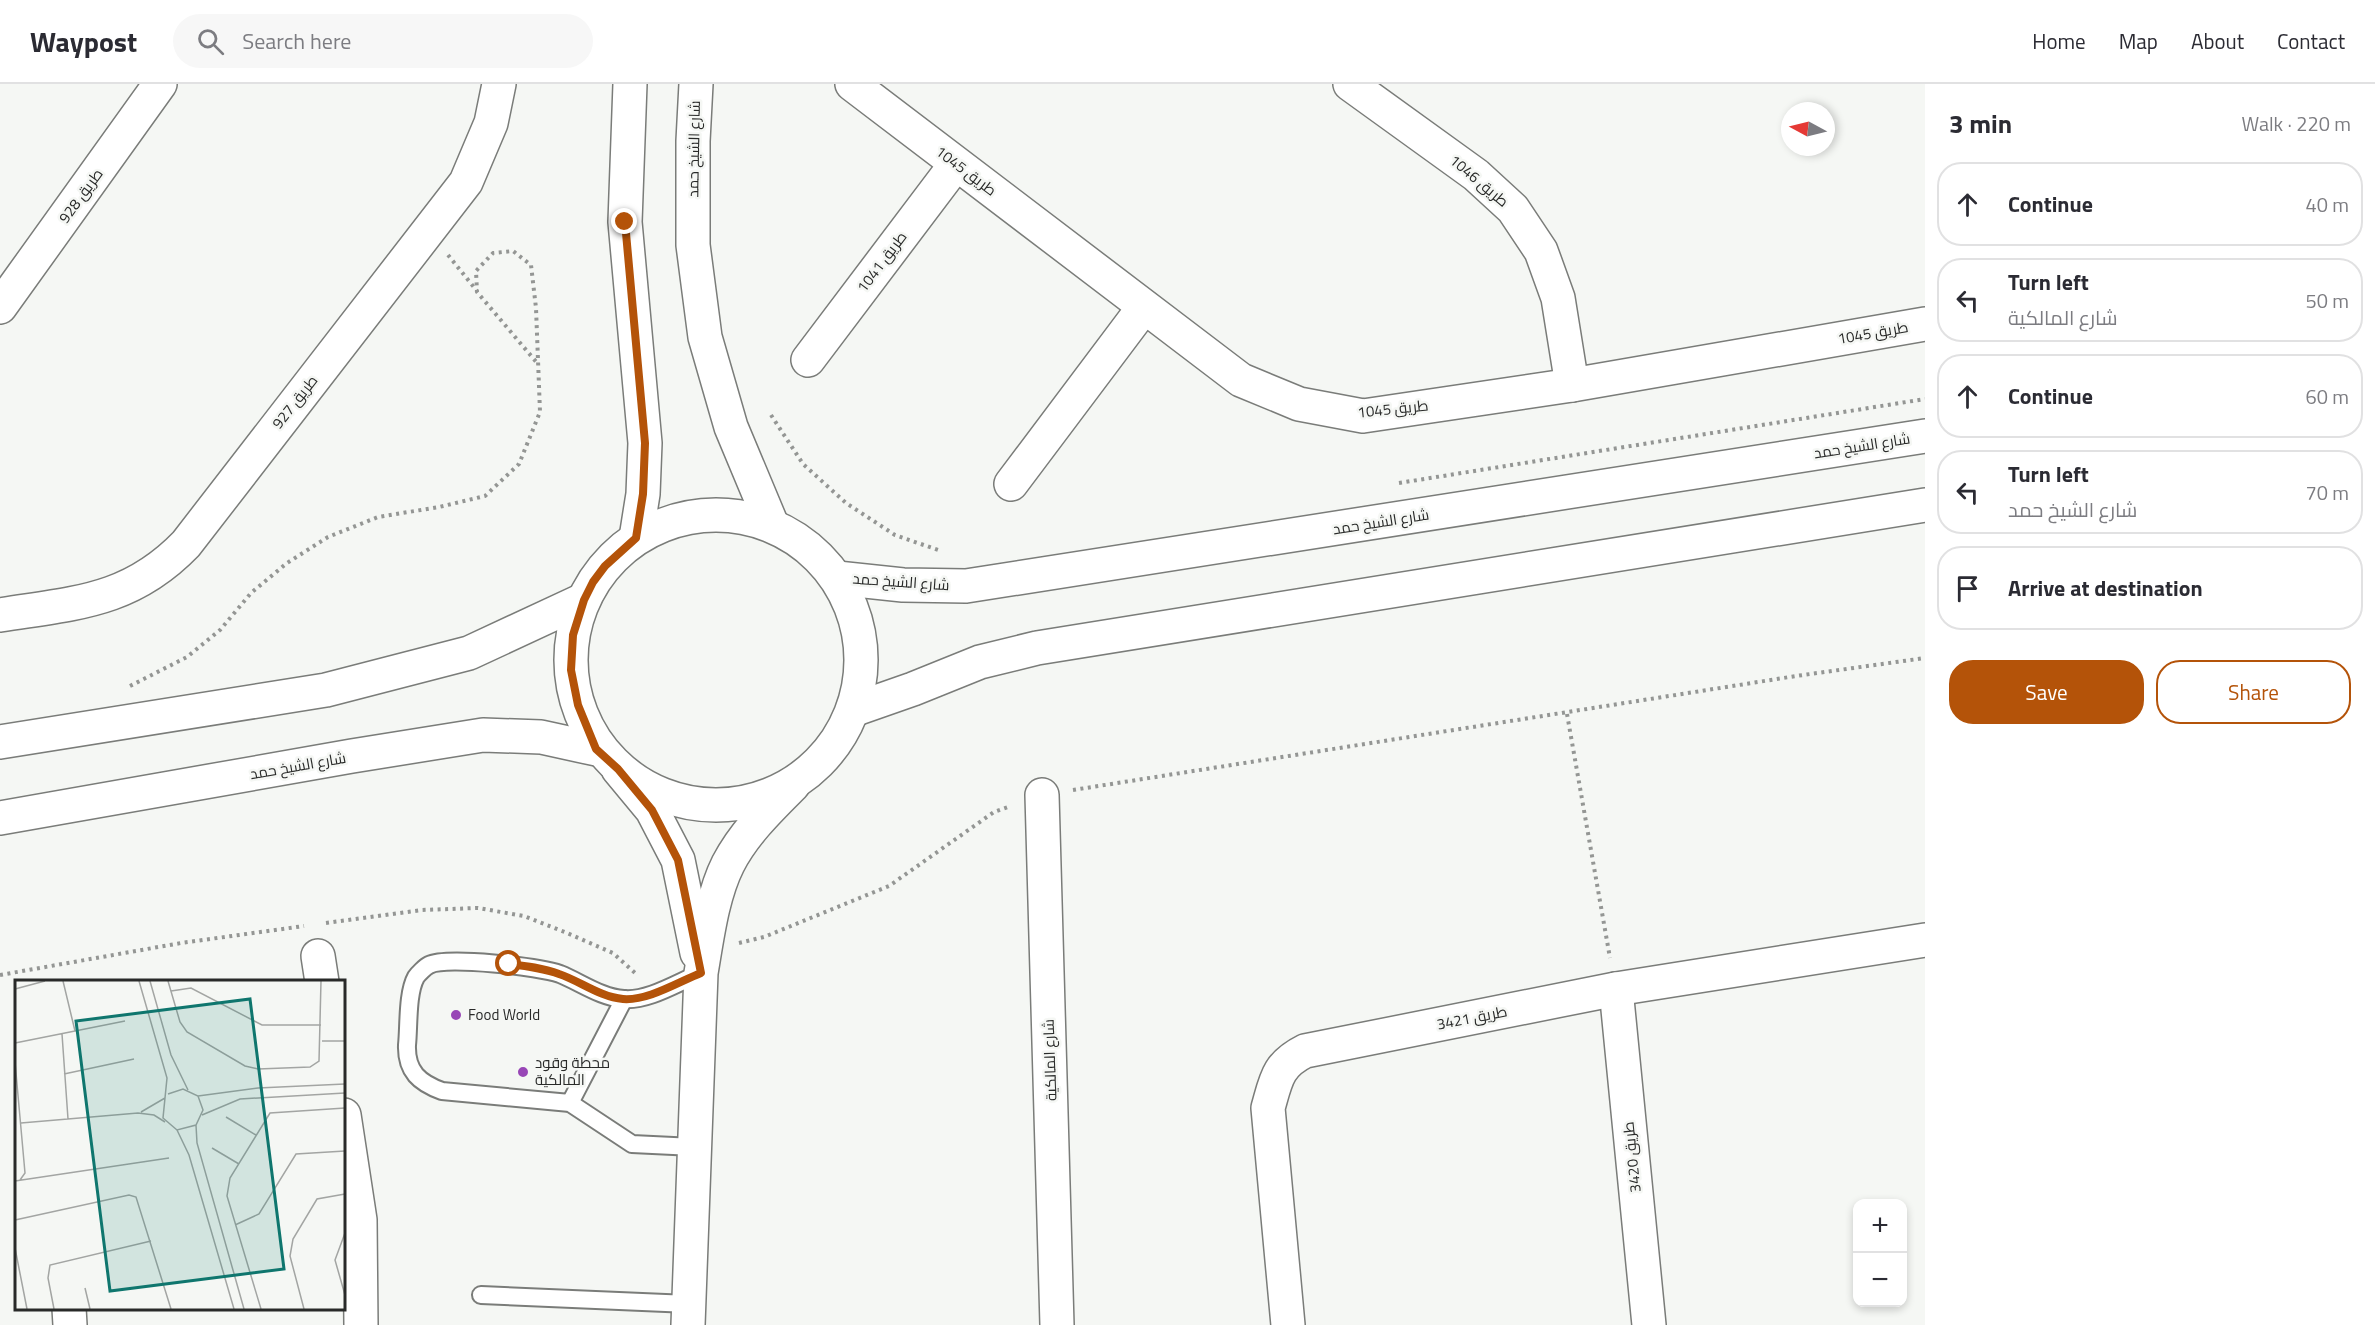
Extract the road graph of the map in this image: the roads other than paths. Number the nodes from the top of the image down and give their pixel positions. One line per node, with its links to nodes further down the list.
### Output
1 (160, 84): 8 (street, طريق 928)
2 (499, 84): 20 (street, طريق 927)
3 (630, 84): 17 (street)
4 (696, 84): 16 (street, شارع الشيخ حمد)
5 (852, 84): 7 (street, طريق 1045)
6 (1350, 84): 12 (street, طريق 1046)
7 (956, 164): 9 (street, طريق 1045); 11 (street, طريق 1041)
8 (0, 307)
9 (1144, 307): 12 (street, طريق 1045); 14 (street)
10 (1925, 324): 12 (street, طريق 1045)
11 (808, 360)
12 (1572, 385)
13 (1925, 436): 18 (street, شارع الشيخ حمد)
14 (1011, 484)
15 (1925, 505): 21 (street)
16 (772, 525): 17 (street); 18 (street)
17 (636, 538): 19 (street)
18 (837, 578): 21 (street)
19 (584, 600): 22 (street); 23 (street)
20 (0, 615)
21 (853, 710): 24 (street)
22 (0, 742)
23 (607, 759): 24 (street); 26 (street, شارع الشيخ حمد); 28 (street)
24 (793, 785): 28 (street)
25 (1042, 795): 39 (street, شارع المالكية)
26 (0, 818)
27 (1925, 940): 29 (street, طريق 3421)
28 (701, 973): 30 (lane); 33 (street)
29 (1616, 989): 40 (street, طريق 3421); 41 (street, طريق 3420)
30 (624, 999): 31 (lane); 31 (lane)
31 (570, 1103): 33 (lane)
32 (345, 1122): 38 (street)
33 (694, 1146): 36 (street)
34 (482, 1295): 36 (lane)
35 (69, 1310): 37 (street)
36 (688, 1314)
37 (70, 1325)
38 (361, 1325)
39 (1057, 1325)
40 (1288, 1325)
41 (1649, 1325)

